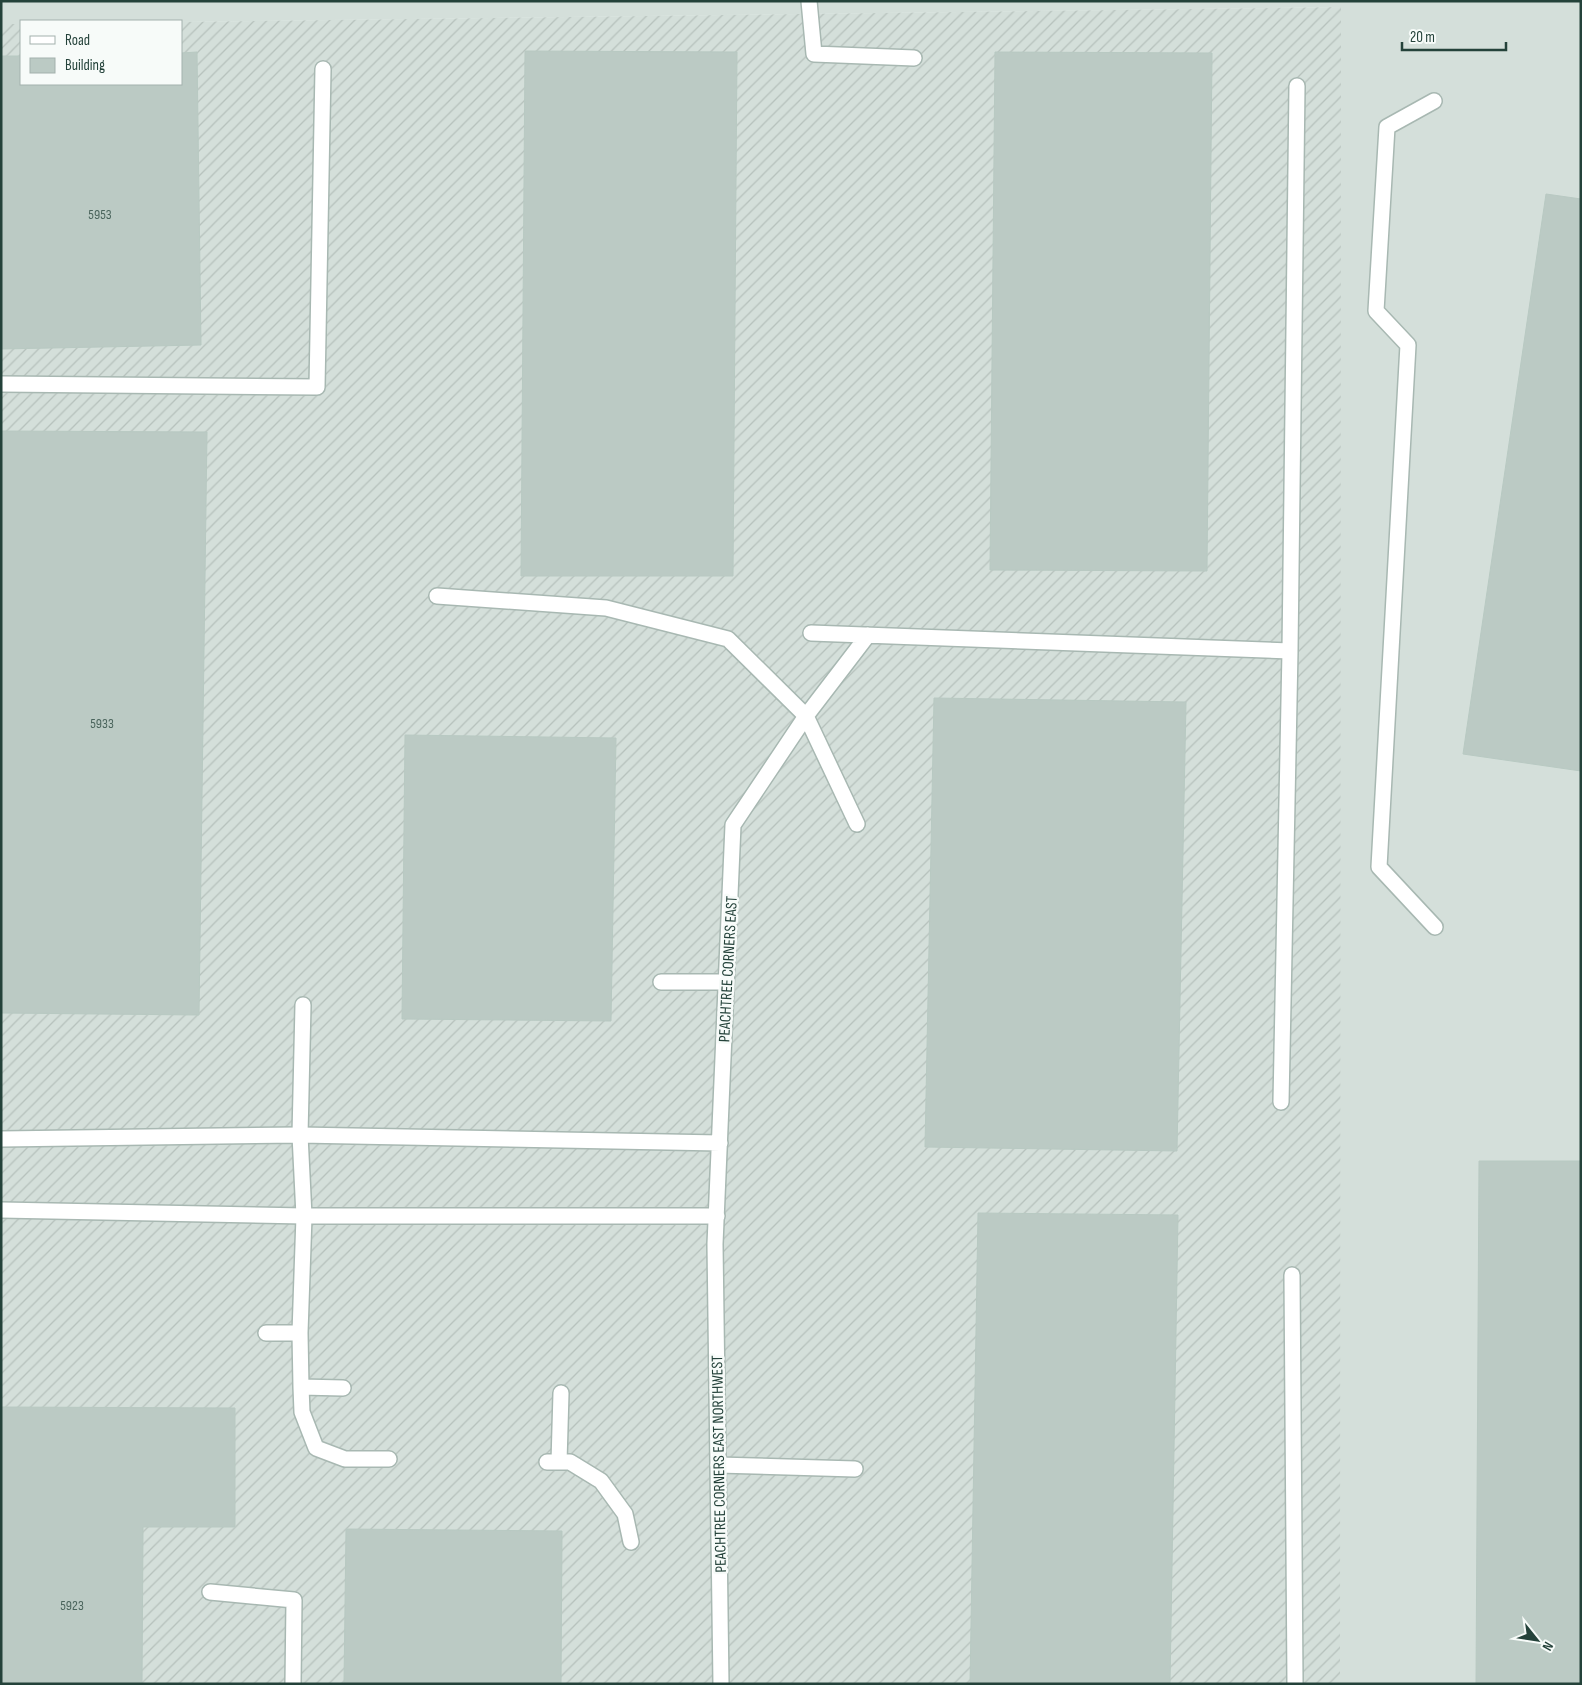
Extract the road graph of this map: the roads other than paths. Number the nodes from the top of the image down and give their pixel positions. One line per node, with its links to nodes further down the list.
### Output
1 (809, 1): 2 (street)
2 (914, 58)
3 (323, 69): 6 (street)
4 (1297, 86): 10 (street)
5 (1434, 101): 13 (street)
6 (1, 384)
7 (437, 596): 11 (street)
8 (811, 633): 9 (street)
9 (868, 635): 10 (street); 11 (street, PEACHTREE CORNERS EAST)
10 (1290, 651): 17 (street)
11 (806, 716): 12 (street); 15 (street, PEACHTREE CORNERS EAST)
12 (857, 824)
13 (1435, 927)
14 (661, 982): 15 (street)
15 (726, 982): 20 (street, PEACHTREE CORNERS EAST)
16 (303, 1005): 18 (street)
17 (1281, 1102)
18 (300, 1135): 19 (street); 20 (street); 22 (street)
19 (1, 1139)
20 (720, 1143): 23 (street, PEACHTREE CORNERS EAST)
21 (1, 1210): 22 (street)
22 (304, 1216): 23 (street); 26 (street)
23 (716, 1216): 24 (street, PEACHTREE CORNERS EAST)
24 (715, 1244): 32 (street, PEACHTREE CORNERS EAST NORTHWEST)
25 (1292, 1275): 38 (street)
26 (300, 1333): 27 (street); 28 (street)
27 (266, 1334)
28 (302, 1387): 29 (street); 31 (street)
29 (343, 1388)
30 (561, 1393): 34 (street)
31 (389, 1459)
32 (718, 1465): 33 (street); 37 (street, PEACHTREE CORNERS EAST NORTHWEST)
33 (855, 1469)
34 (631, 1542)
35 (210, 1592): 36 (street)
36 (293, 1684)
37 (721, 1684)
38 (1295, 1684)

